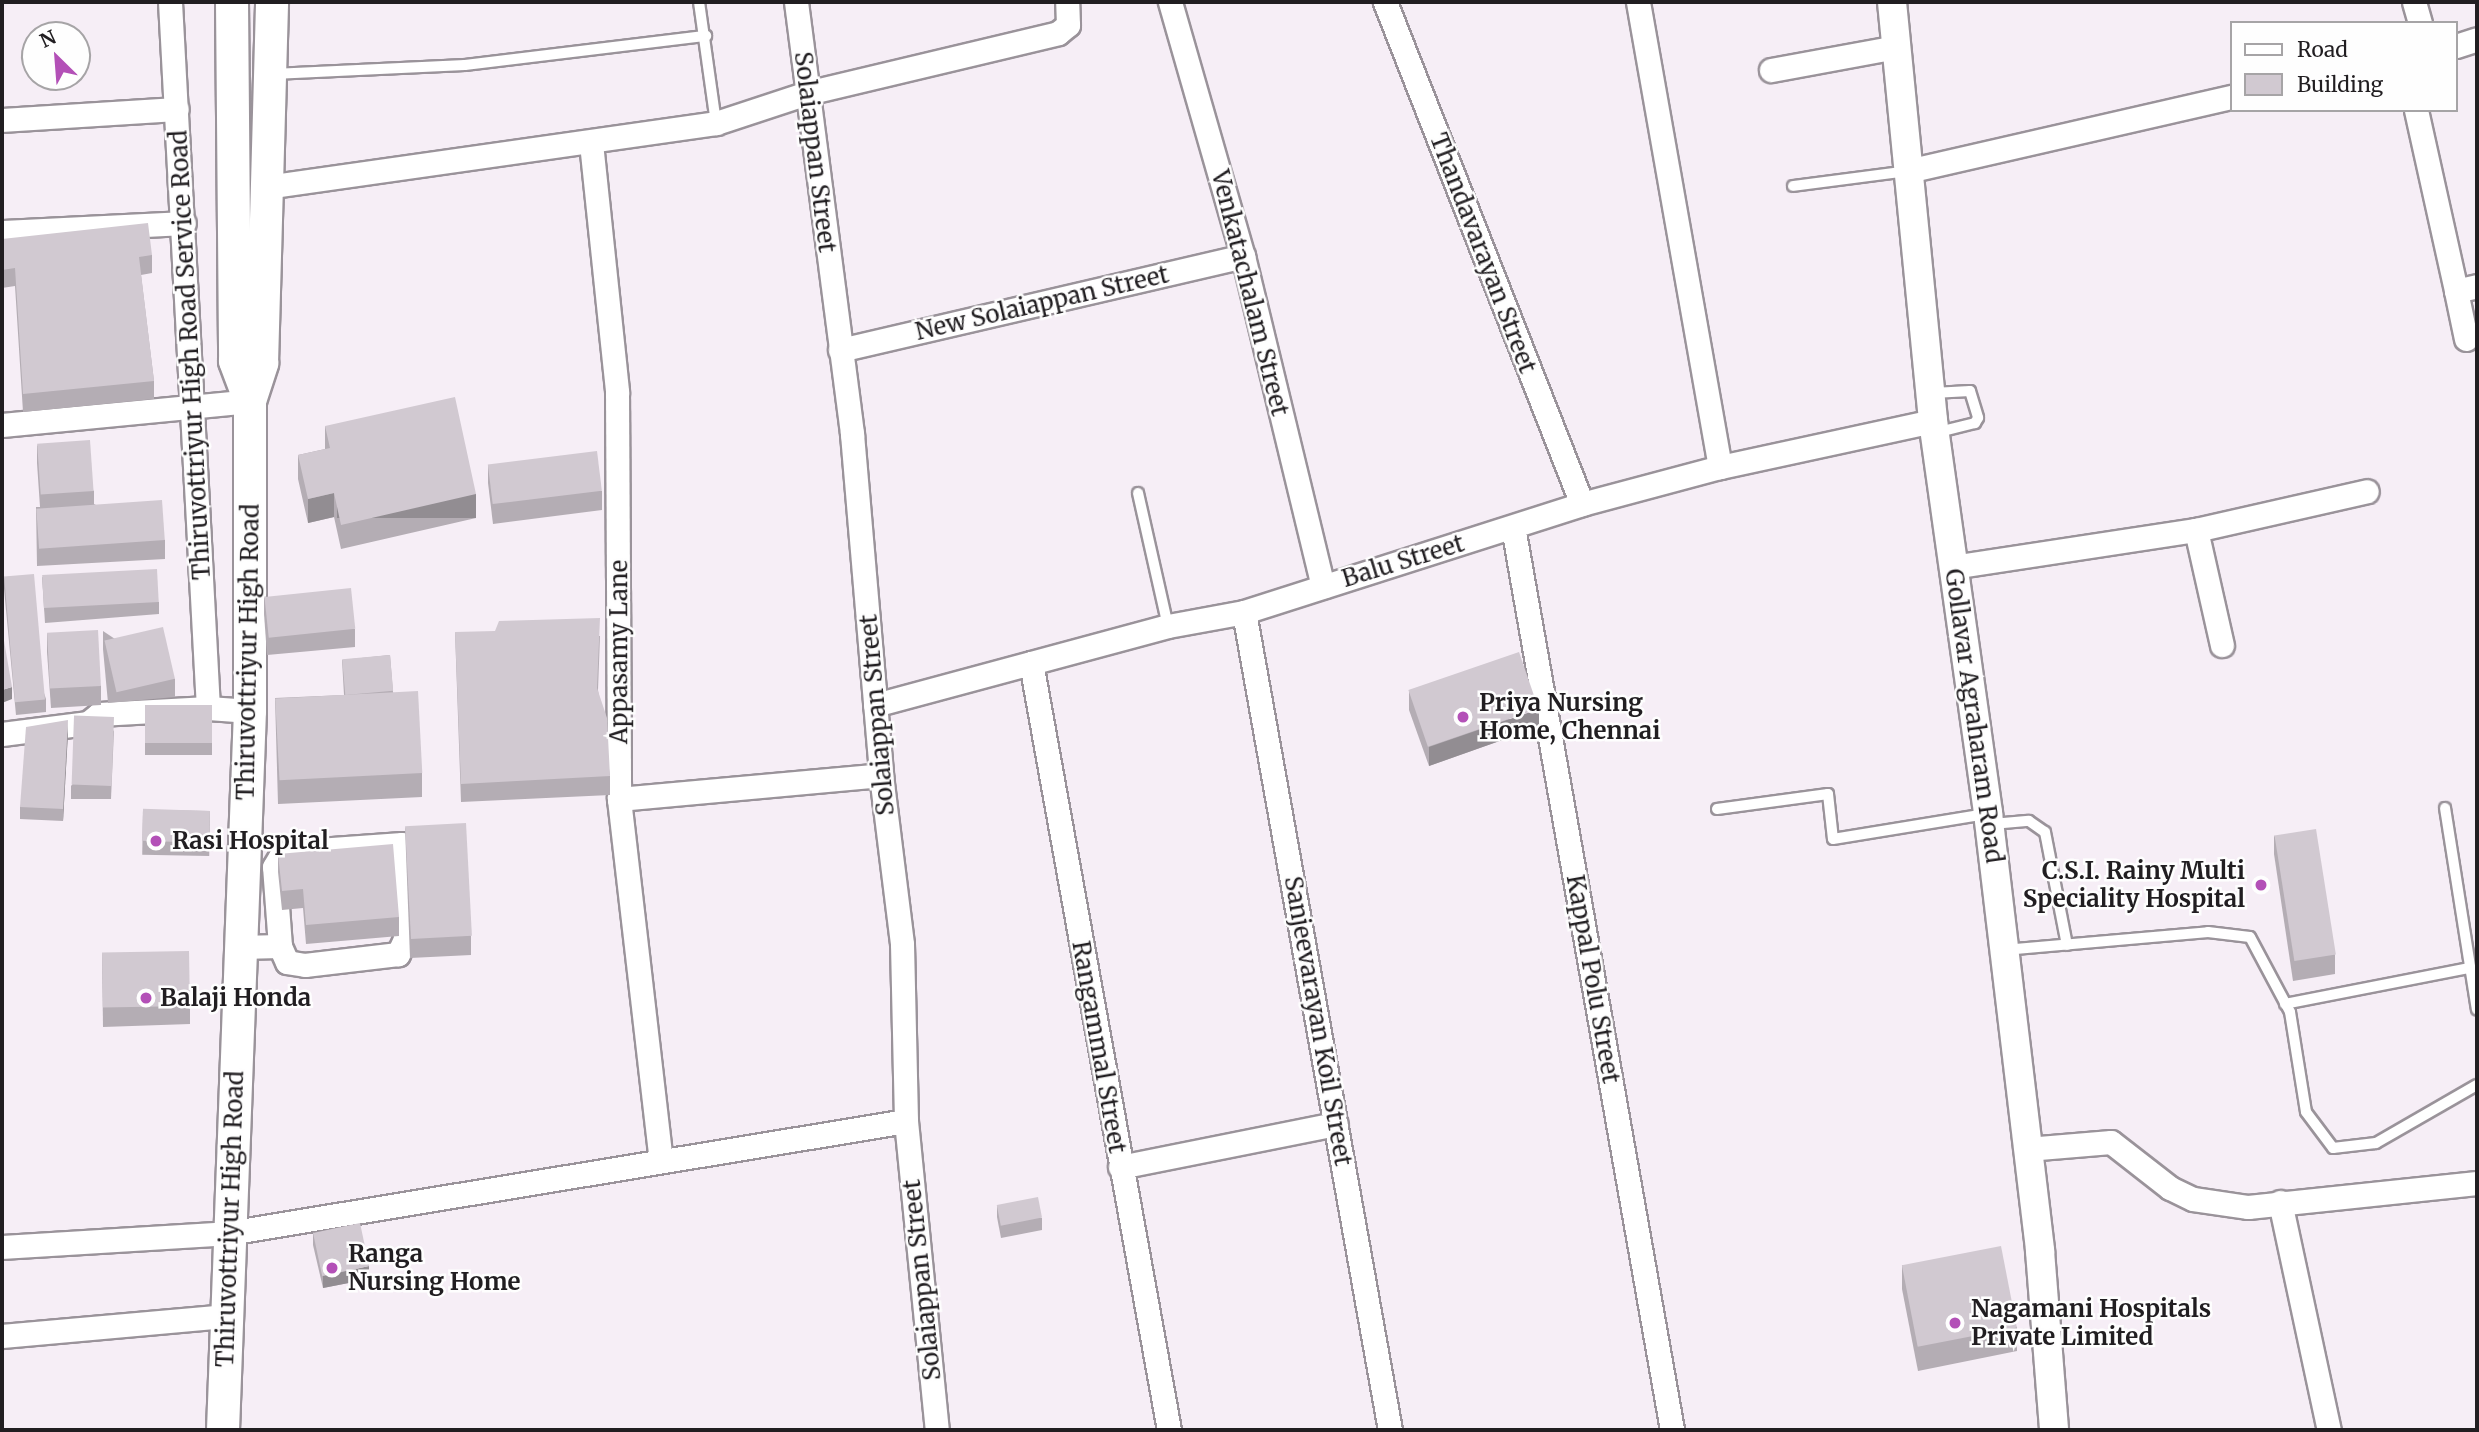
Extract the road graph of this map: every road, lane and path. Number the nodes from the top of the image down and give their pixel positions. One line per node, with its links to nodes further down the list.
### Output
1 (170, 2): 21 (street, Thiruvottriyur High Road Service Road)
2 (232, 2): 36 (main road)
3 (272, 2): 18 (main road, Thiruvottriyur High Road)
4 (699, 2): 13 (lane)
5 (796, 2): 19 (street, Solaiappan Street)
6 (1067, 2): 19 (street)
7 (1170, 2): 31 (street, Venkatachalam Street)
8 (1385, 2): 43 (street, Thandavarayan Street)
9 (1638, 2): 40 (street)
10 (1892, 2): 16 (street, Gollavar Agraharam Road)
11 (2414, 2): 12 (street)
12 (2419, 21)
13 (706, 36): 18 (lane); 24 (lane)
14 (2477, 40): 15 (street)
15 (2458, 45)
16 (1896, 47): 17 (street); 26 (street, Gollavar Agraharam Road)
17 (1771, 70)
18 (268, 74): 28 (main road, Thiruvottriyur High Road)
19 (807, 93): 24 (street); 34 (street, Solaiappan Street)
20 (2230, 97): 26 (street)
21 (177, 109): 23 (street); 29 (street, Thiruvottriyur High Road Service Road)
22 (2417, 112): 32 (street)
23 (2, 120)
24 (716, 123): 25 (street)
25 (591, 143): 28 (street); 57 (street, Appasamy Lane)
26 (1908, 171): 27 (lane); 35 (street, Gollavar Agraharam Road)
27 (1793, 186)
28 (266, 187): 36 (main road, Thiruvottriyur High Road)
29 (184, 223): 30 (street); 37 (street, Thiruvottriyur High Road Service Road)
30 (2, 232)
31 (1243, 256): 34 (street, New Solaiappan Street); 47 (street, Venkatachalam Street)
32 (2467, 288): 33 (street)
33 (2466, 339)
34 (840, 350): 52 (street, Solaiappan Street)
35 (1930, 393): 39 (street, Gollavar Agraharam Road); 39 (lane)
36 (250, 401): 37 (street); 54 (main road, Thiruvottriyur High Road)
37 (194, 408): 38 (street); 53 (street, Thiruvottriyur High Road Service Road)
38 (2, 425)
39 (1934, 427): 40 (street, Balu Street); 46 (street, Gollavar Agraharam Road)
40 (1720, 467): 43 (street, Balu Street)
41 (2367, 491): 45 (street)
42 (1138, 493): 49 (lane)
43 (1582, 504): 44 (street, Balu Street)
44 (1513, 527): 47 (street, Balu Street); 86 (street, Kappal Polu Street)
45 (2196, 530): 46 (street); 50 (street)
46 (1953, 567): 60 (street, Gollavar Agraharam Road)
47 (1322, 586): 48 (street, Balu Street)
48 (1244, 612): 49 (street, Balu Street); 72 (street, Sanjeevarayan Koil Street)
49 (1168, 626): 51 (street, Balu Street)
50 (2222, 645)
51 (1031, 663): 52 (street, Balu Street); 75 (street, Rangammal Street)
52 (875, 705): 56 (street, Solaiappan Street)
53 (208, 708): 54 (street); 55 (street)
54 (250, 711): 61 (main road, Thiruvottriyur High Road)
55 (2, 734)
56 (881, 775): 57 (street); 71 (street, Solaiappan Street)
57 (618, 799): 74 (street, Appasamy Lane)
58 (2445, 808): 67 (lane)
59 (1717, 809): 60 (lane)
60 (1989, 819): 63 (lane); 66 (street, Gollavar Agraharam Road)
61 (244, 855): 62 (street); 65 (main road, Thiruvottriyur High Road)
62 (280, 857): 64 (street); 64 (street)
63 (2067, 945): 66 (lane); 68 (lane)
64 (280, 946): 65 (street)
65 (240, 947): 78 (main road, Thiruvottriyur High Road)
66 (2004, 950): 73 (street, Gollavar Agraharam Road)
67 (2469, 968): 68 (lane); 69 (lane)
68 (2286, 1004): 70 (lane)
69 (2477, 1009)
70 (2477, 1085)
71 (906, 1121): 74 (street); 83 (street, Solaiappan Street)
72 (1336, 1124): 75 (street); 85 (street, Sanjeevarayan Koil Street)
73 (2027, 1149): 77 (street); 87 (street, Gollavar Agraharam Road)
74 (661, 1160): 78 (street)
75 (1120, 1167): 84 (street, Rangammal Street)
76 (2477, 1182): 77 (street)
77 (2280, 1202): 88 (street)
78 (228, 1233): 79 (street); 80 (main road, Thiruvottriyur High Road)
79 (2, 1247)
80 (227, 1317): 81 (street); 82 (main road, Thiruvottriyur High Road)
81 (2, 1336)
82 (223, 1430)
83 (937, 1430)
84 (1169, 1430)
85 (1390, 1430)
86 (1672, 1430)
87 (2054, 1430)
88 (2329, 1430)

